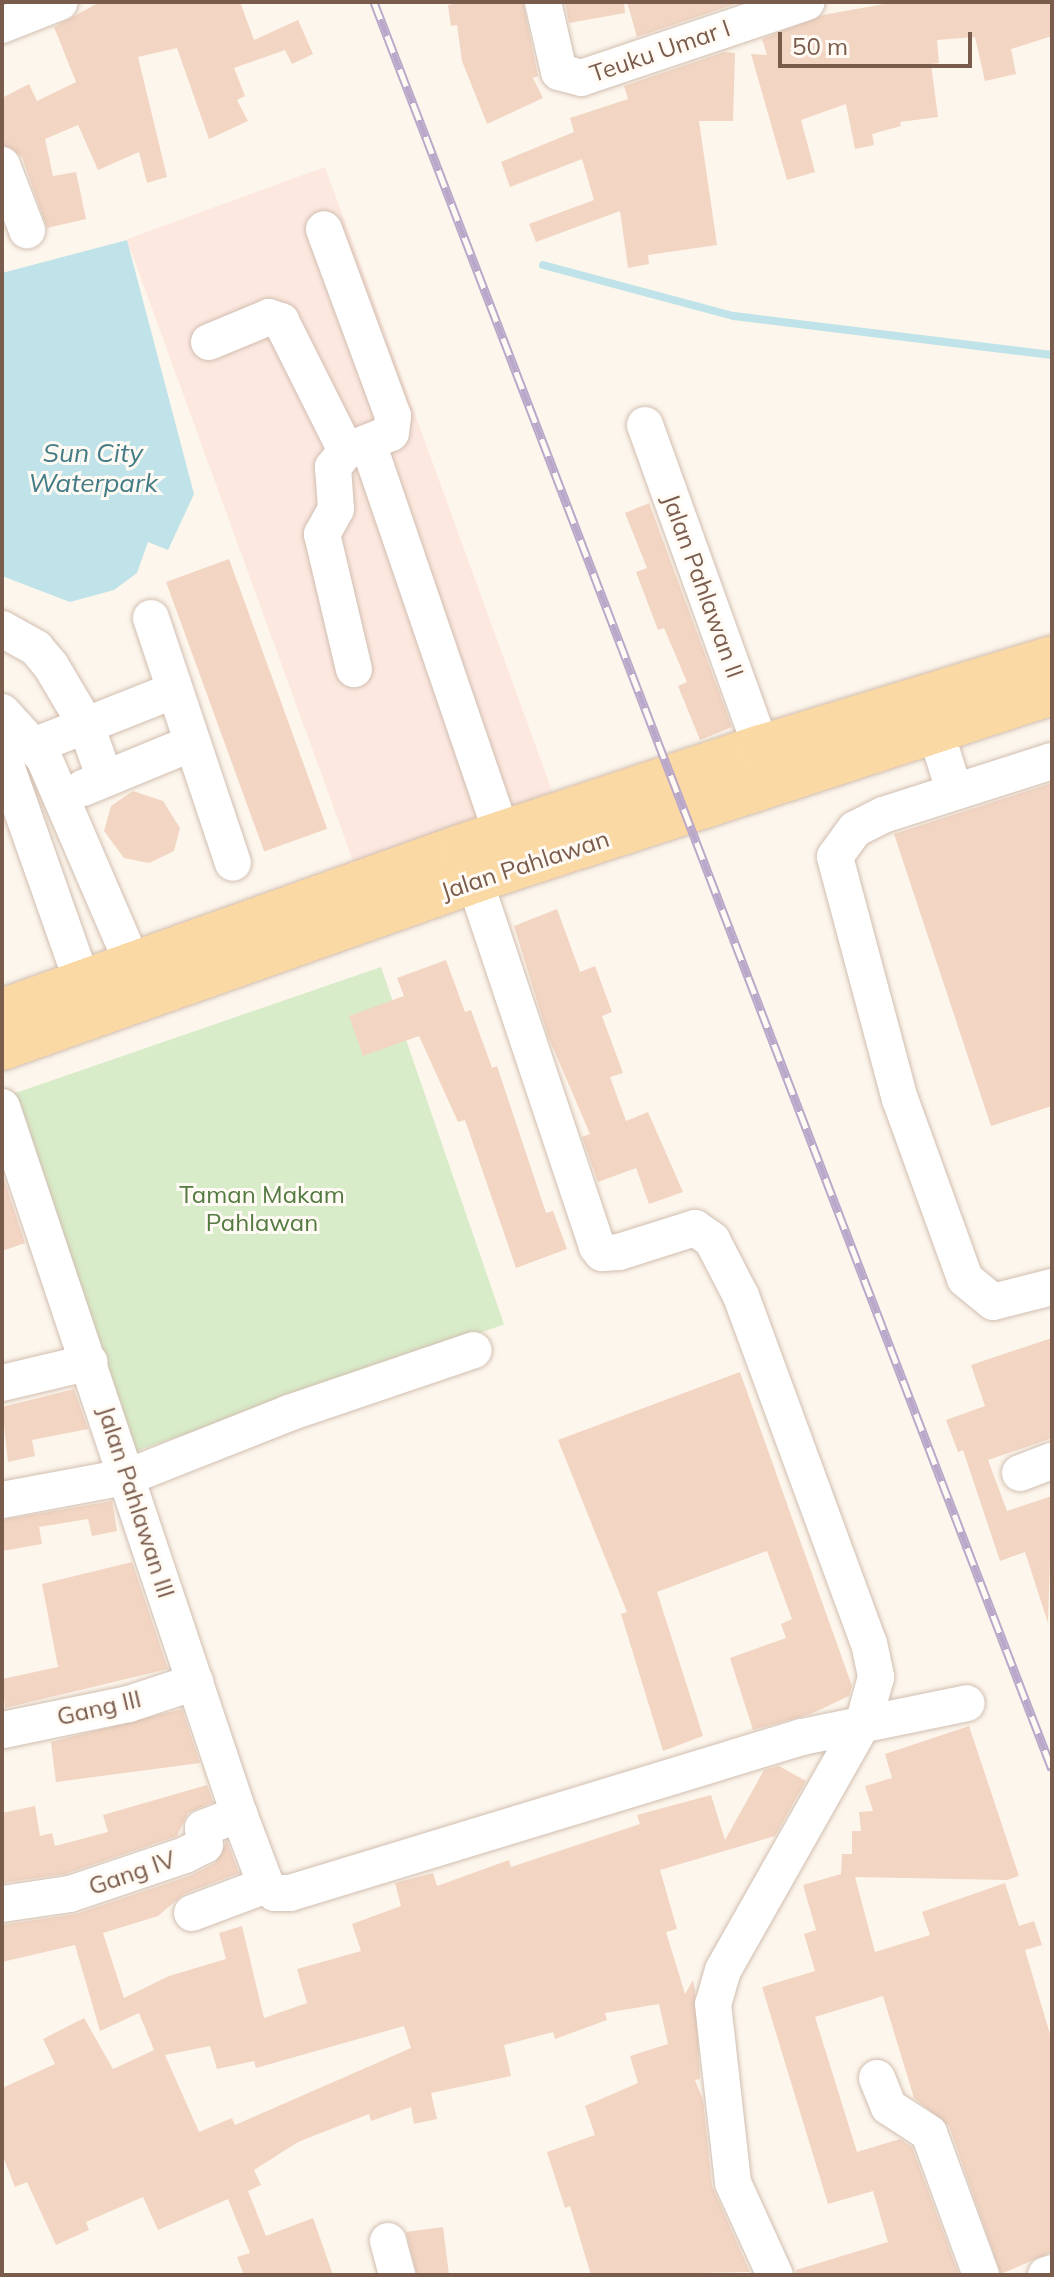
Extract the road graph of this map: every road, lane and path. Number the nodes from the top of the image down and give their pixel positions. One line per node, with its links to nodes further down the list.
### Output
1 (60, 2): 4 (street)
2 (543, 2): 3 (street, Teuku Umar I)
3 (807, 2)
4 (2, 25)
5 (2, 165): 7 (street)
6 (324, 229): 10 (street)
7 (27, 230)
8 (209, 342): 10 (street)
9 (645, 425): 22 (street, Jalan Pahlawan II)
10 (357, 447): 14 (street); 28 (street)
11 (151, 618): 15 (street)
12 (2, 629): 19 (street)
13 (1052, 658): 18 (main road, Jalan Pahlawan)
14 (354, 669)
15 (175, 690): 19 (street); 20 (street)
16 (1052, 693): 18 (main road, Jalan Pahlawan)
17 (2, 712): 21 (street)
18 (930, 715): 22 (main road, Jalan Pahlawan); 26 (street); 28 (main road, Jalan Pahlawan)
19 (86, 725): 21 (street); 25 (street)
20 (192, 743): 25 (street); 29 (street)
21 (36, 745): 27 (street)
22 (761, 747): 28 (main road, Jalan Pahlawan)
23 (2, 754): 31 (street)
24 (1052, 761): 26 (street)
25 (105, 779): 27 (street)
26 (954, 790): 37 (street)
27 (60, 797): 30 (street)
28 (489, 857): 32 (main road, Jalan Pahlawan); 35 (main road, Jalan Pahlawan); 45 (street)
29 (233, 863)
30 (102, 893): 31 (street); 32 (street)
31 (59, 914): 33 (street)
32 (134, 967): 33 (main road, Jalan Pahlawan)
33 (83, 984): 34 (main road, Jalan Pahlawan)
34 (2, 1011)
35 (2, 1048)
36 (2, 1107): 39 (street, Jalan Pahlawan III)
37 (1052, 1287)
38 (474, 1350): 41 (street)
39 (90, 1362): 40 (street); 41 (street, Jalan Pahlawan III)
40 (2, 1383)
41 (130, 1476): 42 (street); 43 (street, Jalan Pahlawan III)
42 (2, 1500)
43 (195, 1682): 46 (street, Gang III); 47 (street, Jalan Pahlawan III)
44 (967, 1703): 45 (street)
45 (882, 1718): 48 (street); 53 (street)
46 (3, 1730)
47 (239, 1814): 48 (street, Jalan Pahlawan III); 49 (street, Gang IV)
48 (270, 1889): 50 (street)
49 (2, 1904)
50 (192, 1913)
51 (877, 2078): 54 (street)
52 (1052, 2273): 55 (street)
53 (775, 2275)
54 (981, 2275)
55 (1046, 2275)

